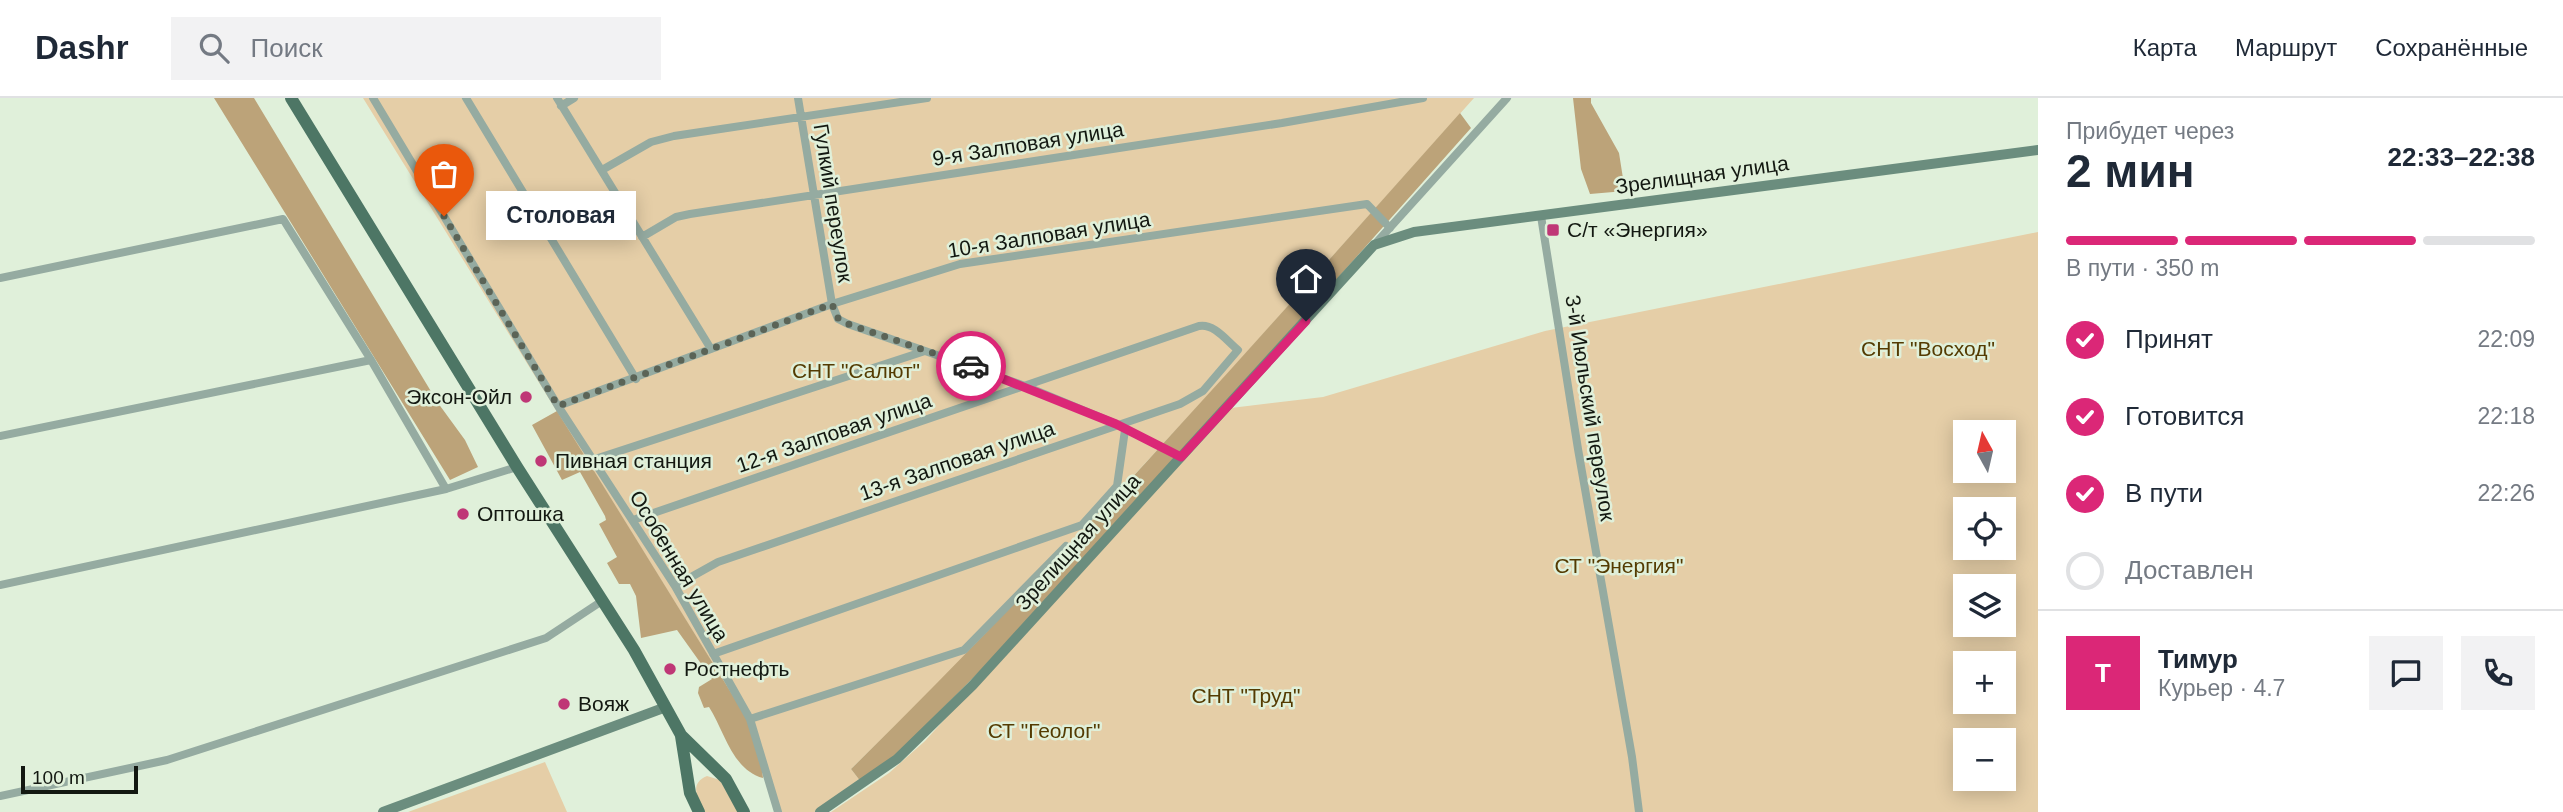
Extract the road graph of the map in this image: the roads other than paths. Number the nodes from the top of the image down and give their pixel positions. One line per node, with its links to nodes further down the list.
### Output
1 (291, 98): 32 (main road)
2 (373, 98): 26 (street, Особенная улица)
3 (466, 98): 24 (street)
4 (574, 98): 9 (street)
5 (798, 98): 10 (street, Гулкий переулок)
6 (927, 98): 10 (street)
7 (1423, 98): 13 (street, 9-я Залповая улица)
8 (1507, 98): 15 (street, Зрелищная улица)
9 (559, 102): 12 (street)
10 (802, 117): 12 (street); 13 (street, Гулкий переулок)
11 (2038, 150): 14 (street, Зрелищная улица)
12 (602, 170): 16 (street)
13 (815, 194): 16 (street, 9-я Залповая улица); 19 (street, Гулкий переулок)
14 (1541, 216): 17 (street, Зрелищная улица); 51 (street, 3-й Июльский переулок)
15 (1390, 228): 17 (street, Зрелищная улица); 19 (street, 10-я Залповая улица)
16 (642, 237): 20 (street)
17 (1374, 245): 30 (street, Зрелищная улица)
18 (0, 278): 23 (street)
19 (832, 304): 20 (street, 10-я Залповая улица); 22 (street, Гулкий переулок)
20 (711, 349): 24 (street, 10-я Залповая улица)
21 (1238, 350): 25 (street, 12-я Залповая улица); 27 (street, 13-я Залповая улица)
22 (927, 351): 25 (street, Гулкий переулок); 31 (street)
23 (371, 360): 29 (street); 33 (street)
24 (636, 379): 26 (street, 10-я Залповая улица)
25 (1025, 386): 27 (street, Гулкий переулок); 34 (street, 12-я Залповая улица)
26 (558, 406): 31 (street, Особенная улица)
27 (1116, 424): 28 (street, Гулкий переулок); 37 (street, 13-я Залповая улица)
28 (1125, 430): 30 (street, Гулкий переулок); 39 (street)
29 (0, 436)
30 (1181, 457): 50 (street, Зрелищная улица)
31 (593, 460): 34 (street, Особенная улица)
32 (517, 467): 33 (street); 38 (main road)
33 (446, 489): 36 (street)
34 (633, 520): 37 (street, Особенная улица)
35 (1066, 546): 41 (street)
36 (0, 585)
37 (675, 586): 39 (street, Особенная улица)
38 (603, 601): 40 (main road); 45 (street)
39 (713, 654): 41 (street, Особенная улица)
40 (666, 707): 42 (main road); 46 (street)
41 (750, 719): 49 (street, Особенная улица)
42 (681, 736): 43 (main road); 44 (main road)
43 (719, 773): 44 (main road); 48 (main road)
44 (690, 786): 47 (main road)
45 (0, 796)
46 (383, 812)
47 (699, 812)
48 (744, 812)
49 (778, 812)
50 (820, 812)
51 (1639, 812)

